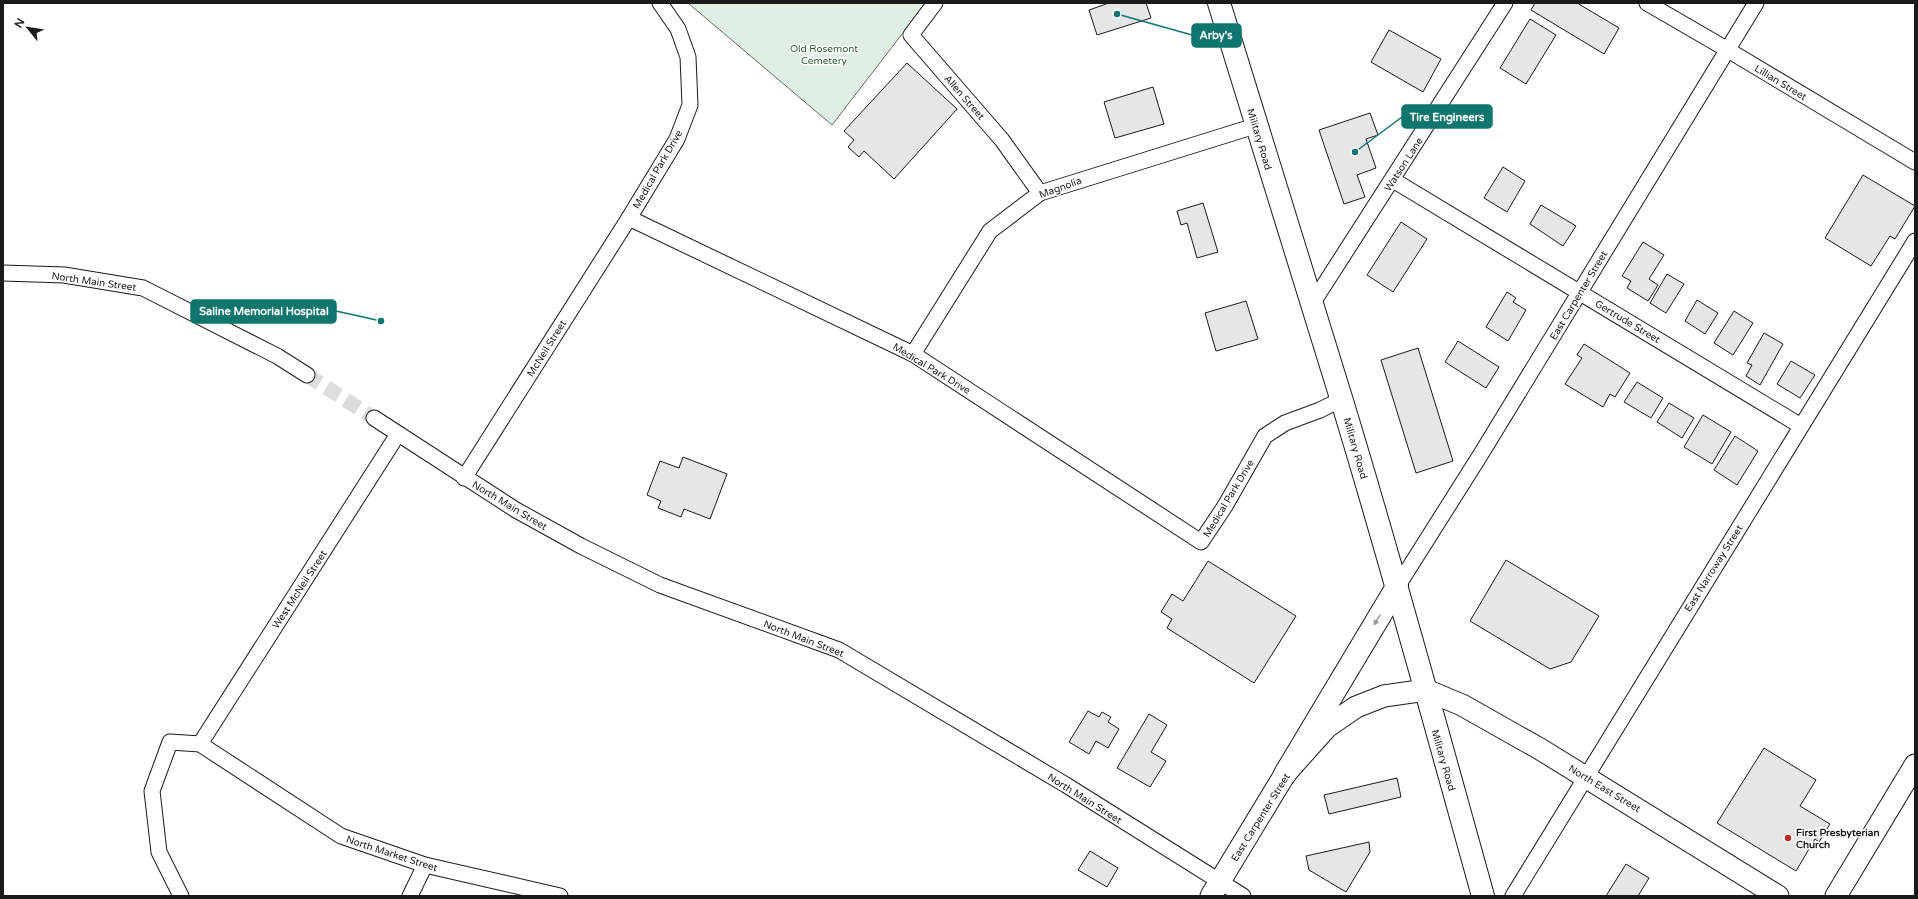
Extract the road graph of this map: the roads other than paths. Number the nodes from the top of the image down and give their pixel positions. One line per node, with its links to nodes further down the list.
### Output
1 (660, 3): 12 (street, Medical Park Drive)
2 (935, 3): 11 (street, Allen Street)
3 (1220, 3): 8 (main road, Military Road)
4 (1505, 3): 10 (street, Watson Lane)
5 (1646, 3): 7 (street, Lillian Street)
6 (1756, 3): 7 (street, East Carpenter Street)
7 (1728, 50): 9 (street, Lillian Street); 15 (street, East Carpenter Street)
8 (1255, 126): 11 (street, Magnolia); 16 (main road, Military Road)
9 (1915, 162)
10 (1393, 180): 15 (street, Gertrude Street); 16 (street, Watson Lane)
11 (1040, 193): 17 (street, Magnolia)
12 (629, 218): 17 (street, Medical Park Drive); 23 (street, McNeil Street)
13 (1915, 241): 21 (street, East Narroway Street)
14 (3, 273): 18 (street, North Main Street)
15 (1580, 292): 21 (street, Gertrude Street); 24 (street, East Carpenter Street)
16 (1312, 304): 19 (main road, Military Road)
17 (912, 354): 19 (street, Medical Park Drive)
18 (307, 374)
19 (1342, 399): 24 (main road, Military Road)
20 (374, 418): 22 (street, North Main Street)
21 (1801, 426): 29 (street, East Narroway Street)
22 (398, 434): 23 (street, North Main Street); 26 (street, West McNeil Street)
23 (464, 478): 31 (street, North Main Street)
24 (1397, 587): 25 (main road, Military Road); 28 (main road, one-way to 28)
25 (1426, 690): 28 (main road, East Carpenter Street); 29 (main road, North East Street); 36 (main road, Military Road)
26 (200, 744): 30 (street, North Market Street); 32 (street)
27 (1915, 765): 39 (main road)
28 (1285, 774): 31 (main road, East Carpenter Street)
29 (1586, 777): 37 (street, East Narroway Street); 38 (main road, North East Street)
30 (425, 865): 33 (street); 34 (street, North Market Street)
31 (1215, 889): 35 (street, North Main Street)
32 (181, 896)
33 (410, 896)
34 (560, 896)
35 (1243, 896)
36 (1483, 896)
37 (1513, 896)
38 (1778, 896)
39 (1836, 896)

